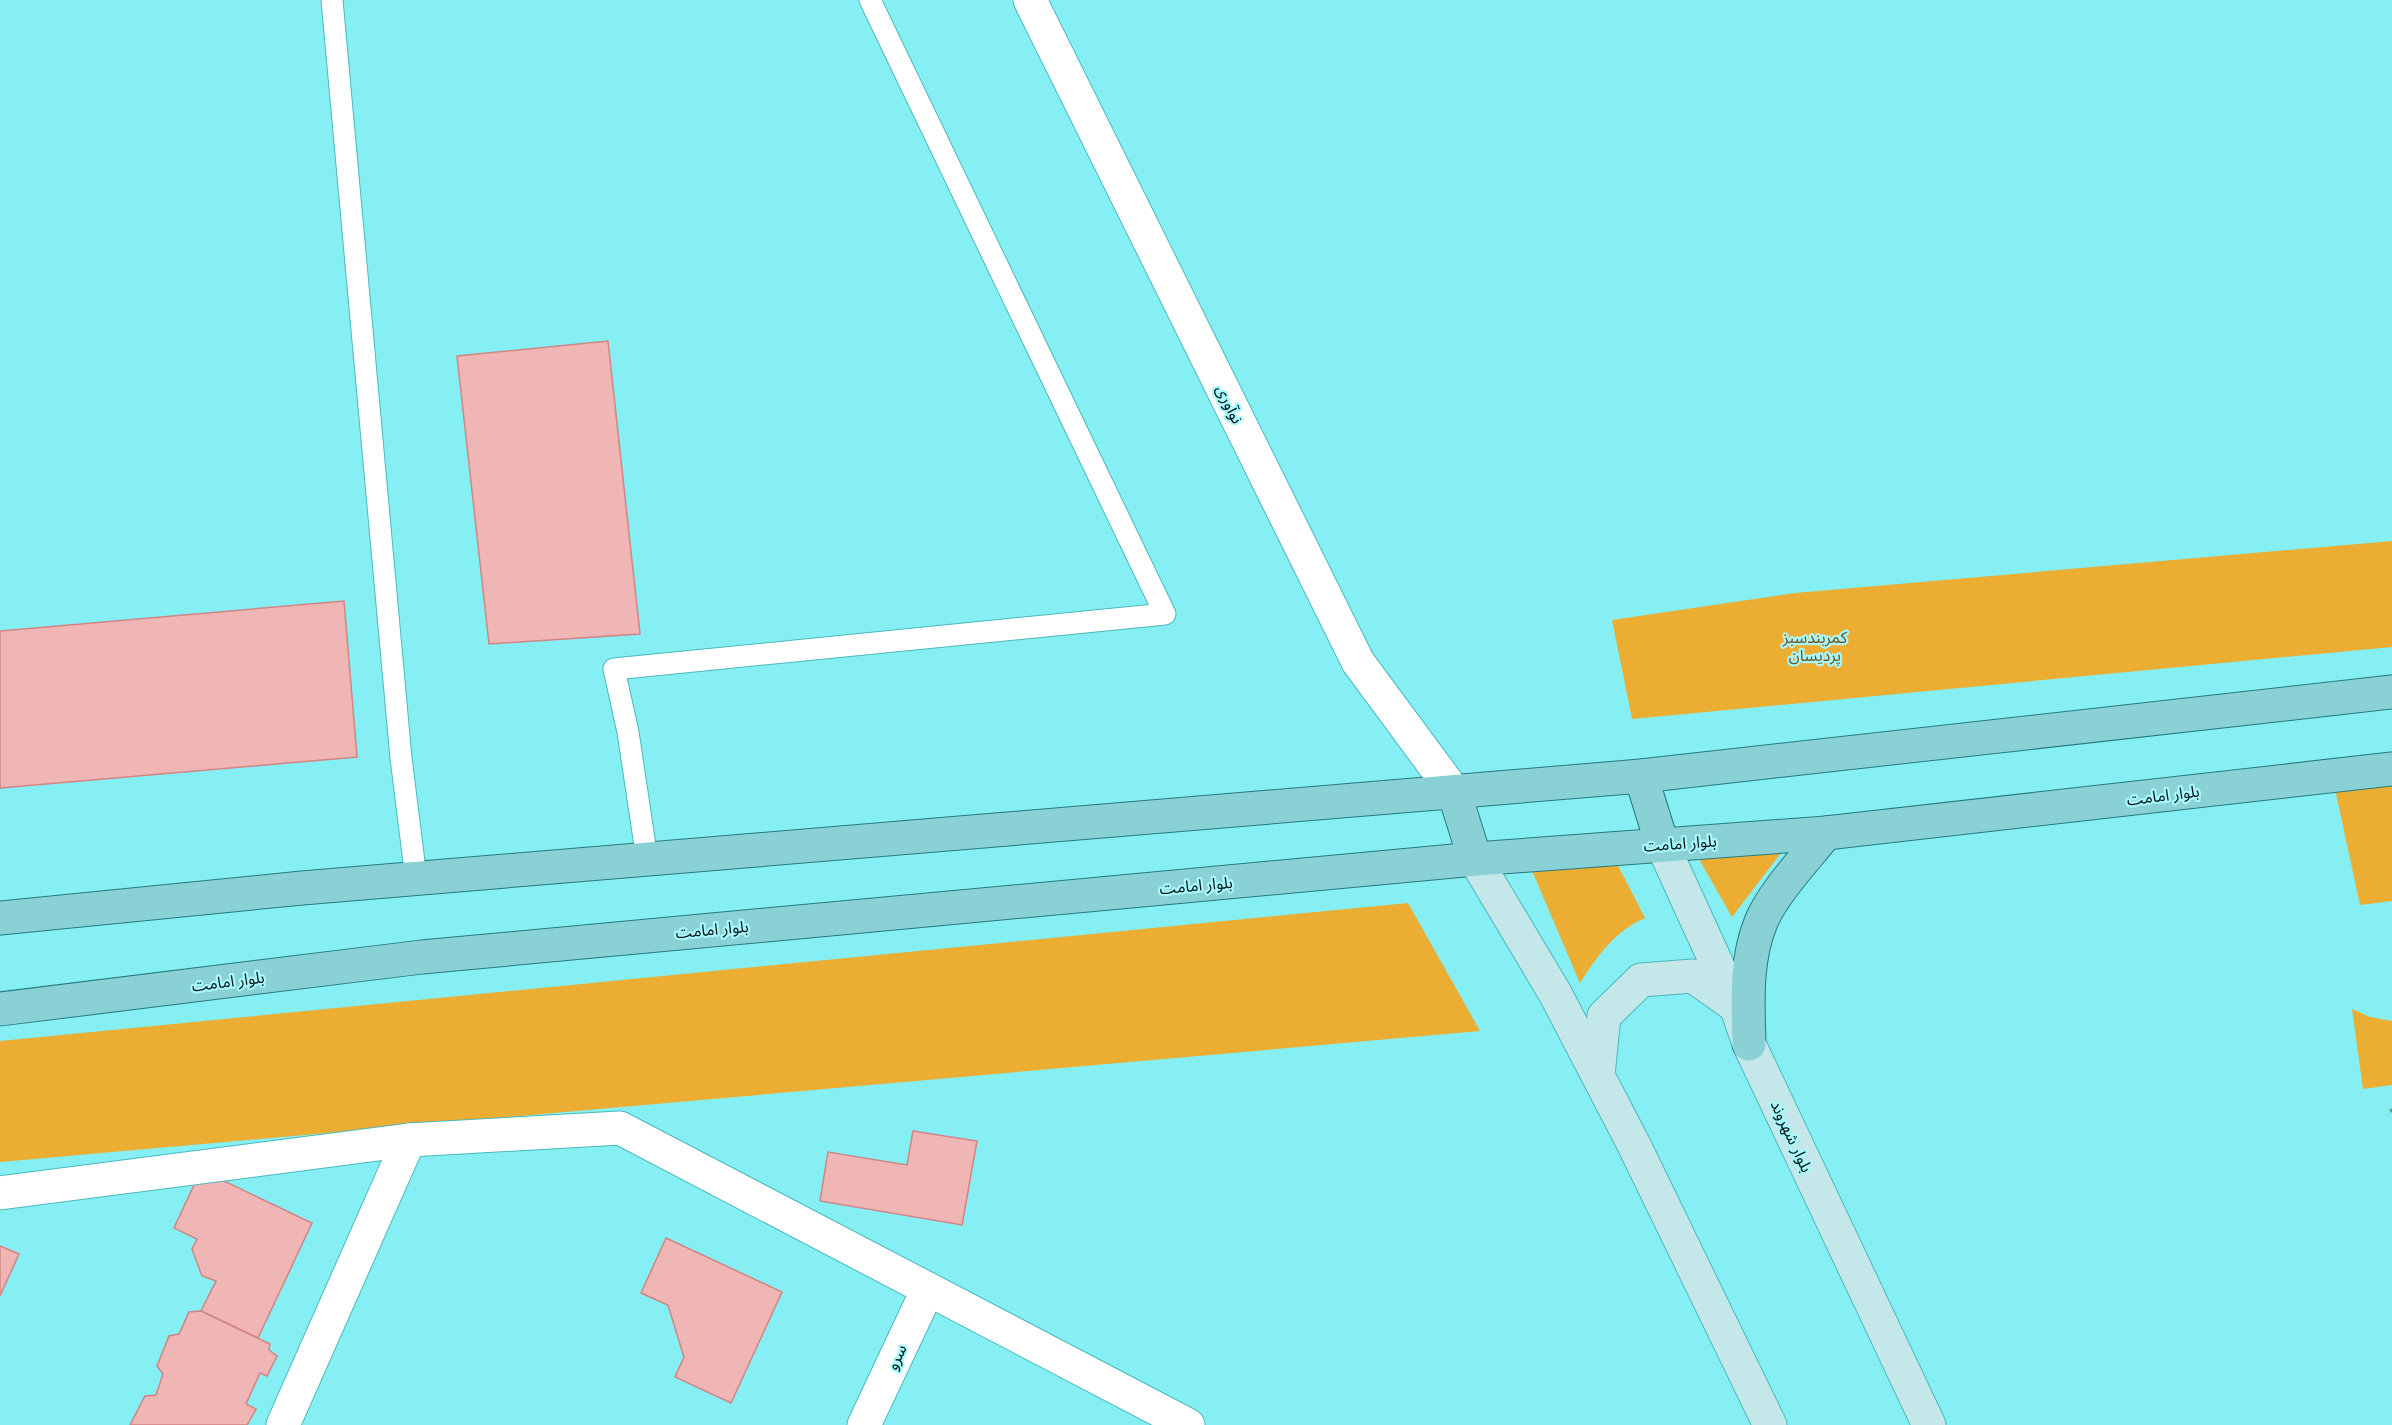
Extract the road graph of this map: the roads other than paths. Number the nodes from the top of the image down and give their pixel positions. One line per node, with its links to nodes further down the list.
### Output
1 (332, 0): 12 (lane)
2 (870, 0): 10 (lane)
3 (1030, 0): 7 (street, نوآوری)
4 (2392, 692): 6 (main road)
5 (2392, 769): 8 (main road, بلوار امامت)
6 (1641, 776): 7 (main road); 9 (main road)
7 (1454, 792): 10 (main road); 11 (main road)
8 (1826, 833): 9 (main road, بلوار امامت); 16 (main road)
9 (1662, 844): 11 (main road, بلوار امامت); 14 (main road, بلوار شهروند)
10 (647, 859): 12 (main road)
11 (1475, 859): 15 (main road, بلوار امامت); 17 (main road)
12 (416, 878): 13 (main road)
13 (0, 918)
14 (1736, 1006): 16 (main road, بلوار شهروند); 17 (main road)
15 (0, 1009)
16 (1749, 1044): 25 (main road, بلوار شهروند)
17 (1598, 1075): 24 (main road)
18 (409, 1140): 19 (street); 20 (street); 21 (street)
19 (0, 1192)
20 (928, 1289): 22 (street, سرو); 23 (street)
21 (283, 1425)
22 (864, 1425)
23 (1188, 1425)
24 (1770, 1425)
25 (1929, 1425)

